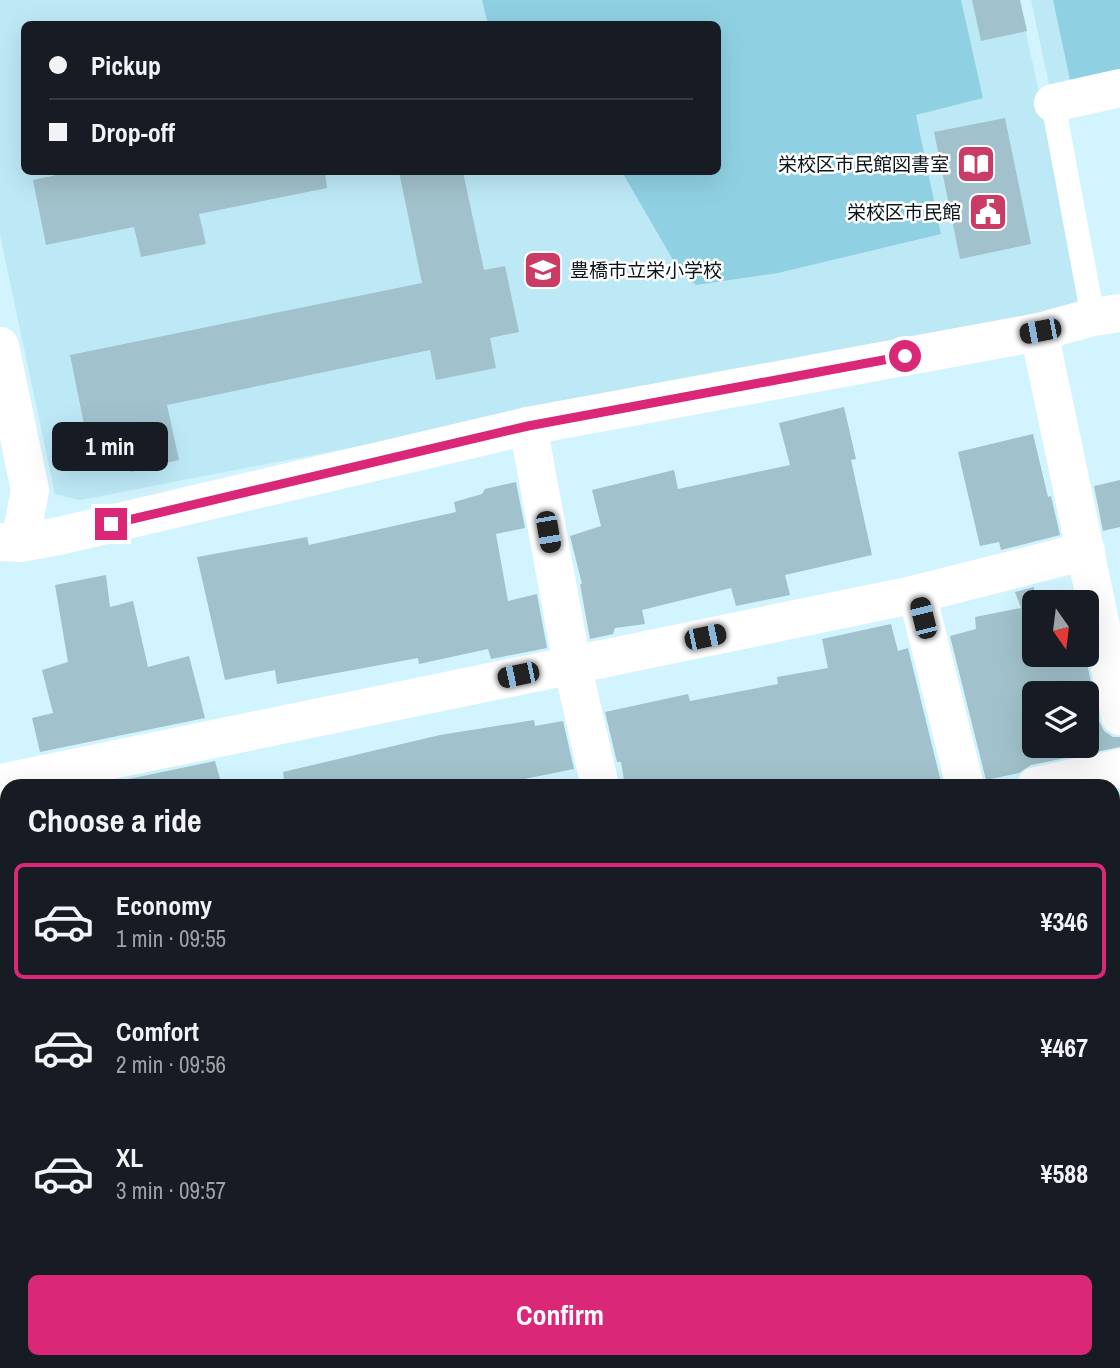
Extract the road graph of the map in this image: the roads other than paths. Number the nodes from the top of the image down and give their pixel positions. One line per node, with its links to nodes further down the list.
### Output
1 (1120, 88): 2 (street)
2 (1053, 103): 3 (lane)
3 (1107, 315): 4 (street)
4 (1040, 331): 6 (street); 8 (street)
5 (0, 346): 7 (street)
6 (528, 426): 7 (street); 10 (street)
7 (10, 543)
8 (1086, 551): 9 (street); 11 (street)
9 (917, 594): 10 (street); 15 (street)
10 (572, 664): 13 (street); 14 (street)
11 (1120, 716)
12 (1120, 768): 16 (street)
13 (4, 777)
14 (598, 779)
15 (963, 779)
16 (1069, 779)

